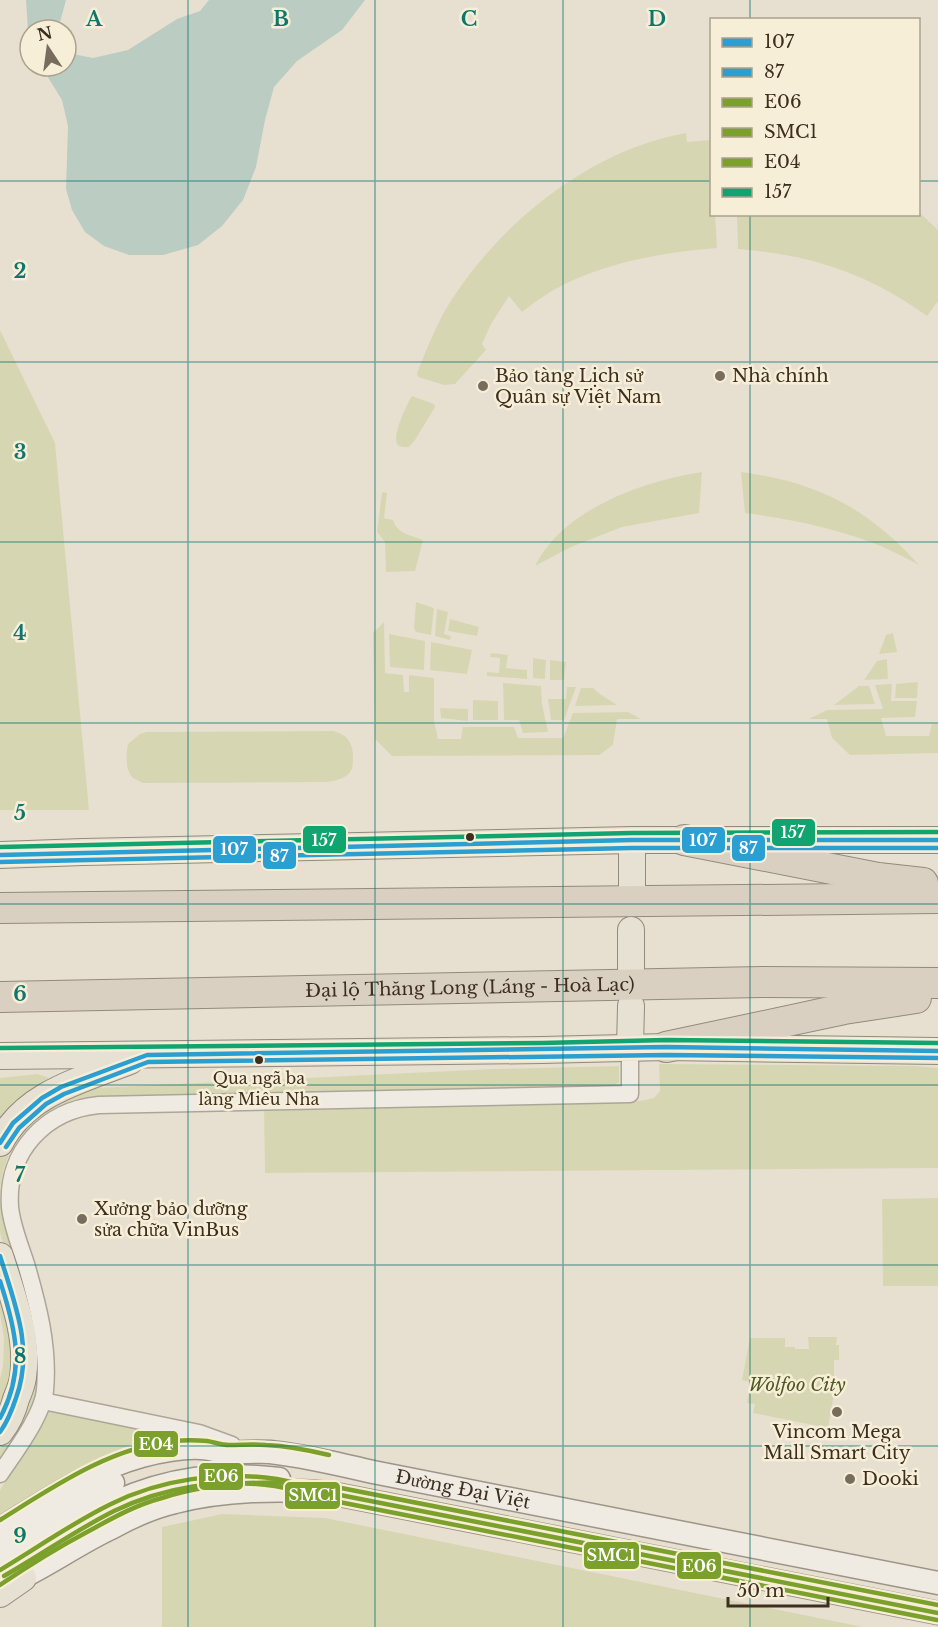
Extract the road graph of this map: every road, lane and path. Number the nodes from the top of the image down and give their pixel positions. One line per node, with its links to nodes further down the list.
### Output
1 (632, 840): 2 (main road); 4 (main road); 6 (main road)
2 (684, 840): 3 (main road); 5 (highway)
3 (938, 840)
4 (0, 855)
5 (938, 885)
6 (632, 897)
7 (938, 898): 8 (highway)
8 (0, 908)
9 (632, 930): 10 (main road)
10 (631, 969)
11 (938, 983): 12 (highway, Đại lộ Thăng Long (Láng - Hoà Lạc))
12 (0, 997)
13 (938, 997): 16 (highway)
14 (631, 1006): 15 (main road)
15 (630, 1047): 16 (main road); 18 (main road); 22 (street)
16 (666, 1047): 17 (main road)
17 (938, 1051)
18 (147, 1055): 19 (main road); 20 (main road)
19 (0, 1056)
20 (0, 1143)
21 (0, 1256): 23 (main road)
22 (43, 1401): 24 (street); 26 (street)
23 (0, 1432)
24 (251, 1451): 25 (street, Đường Đại Việt); 31 (street, Đường Đại Việt)
25 (224, 1452): 28 (street, Đường Đại Việt); 29 (street)
26 (0, 1474)
27 (330, 1493): 30 (street, Đường Đại Việt); 30 (street); 33 (street, Đường Đại Việt)
28 (0, 1529)
29 (0, 1549)
30 (8, 1579): 32 (main road)
31 (938, 1583)
32 (0, 1594)
33 (938, 1613)

